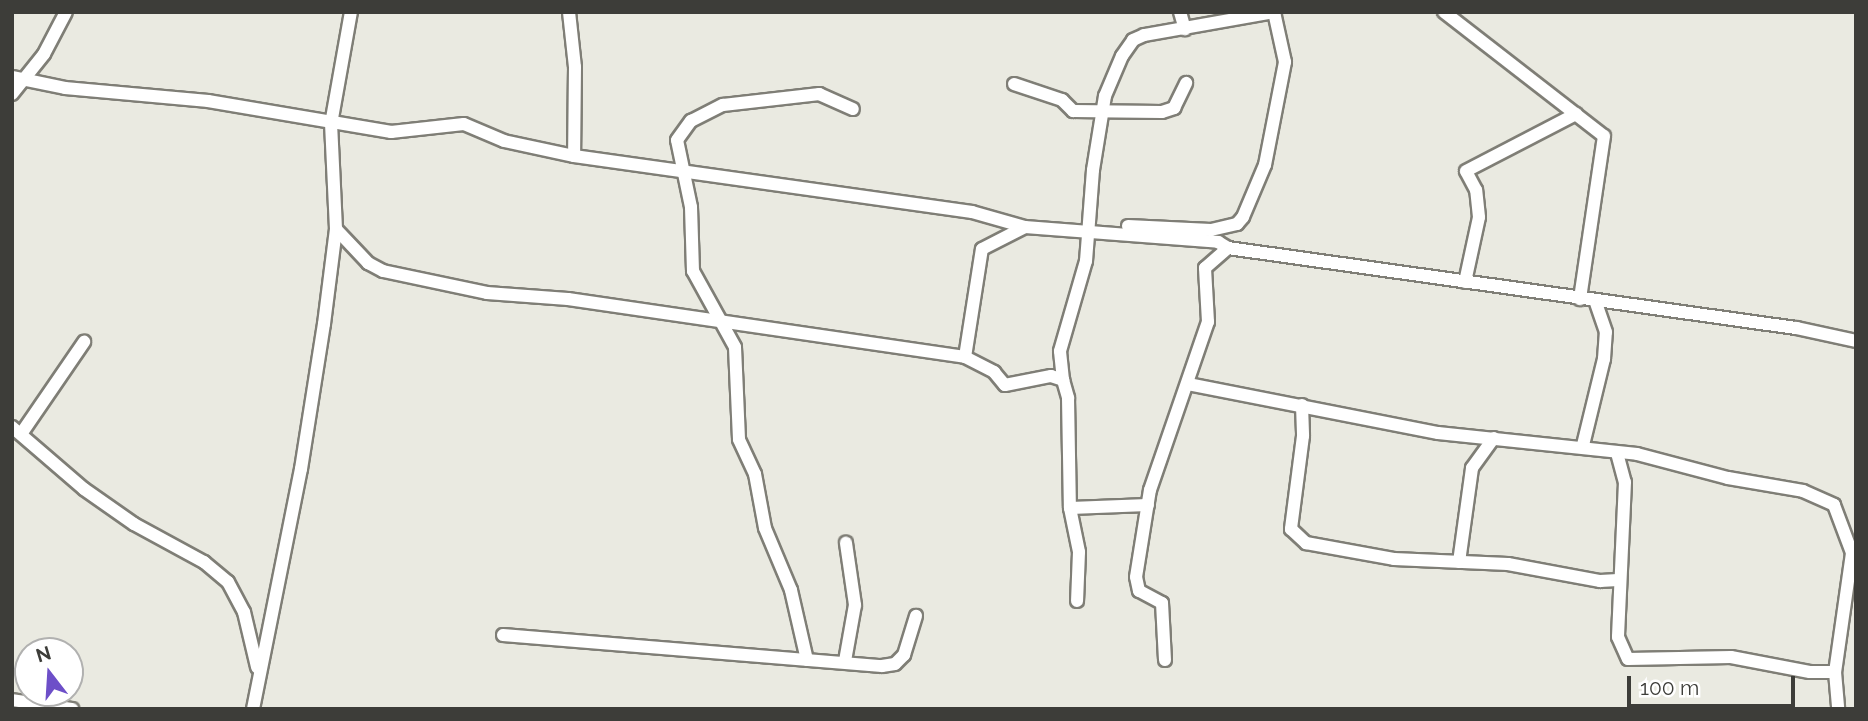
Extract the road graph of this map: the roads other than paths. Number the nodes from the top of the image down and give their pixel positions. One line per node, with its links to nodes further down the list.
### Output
1 (66, 12): 8 (street)
2 (351, 12): 15 (street)
3 (569, 12): 16 (street)
4 (1180, 12): 7 (street)
5 (1273, 12): 7 (street); 19 (street)
6 (1444, 12): 14 (street)
7 (1185, 29): 13 (street)
8 (18, 78): 11 (street); 15 (street)
9 (1186, 83): 13 (street)
10 (1014, 84): 13 (street)
11 (12, 94)
12 (853, 109): 17 (street)
13 (1104, 111): 19 (street)
14 (1576, 114): 22 (street); 23 (street)
15 (331, 124): 16 (street); 20 (street)
16 (574, 156): 17 (street)
17 (681, 172): 18 (street); 25 (street)
18 (1025, 227): 19 (street); 28 (street)
19 (1088, 228): 21 (street); 29 (street)
20 (336, 229): 25 (street); 48 (street)
21 (1228, 248): 22 (street); 30 (street)
22 (1465, 282): 23 (street)
23 (1580, 299): 24 (street)
24 (1596, 303): 26 (street); 34 (street)
25 (720, 323): 28 (street); 44 (street)
26 (1856, 341)
27 (84, 342): 32 (street)
28 (965, 357): 29 (street)
29 (1063, 380): 37 (street)
30 (1188, 384): 31 (street); 36 (street)
31 (1302, 405): 33 (street); 39 (street)
32 (16, 430): 48 (street)
33 (1493, 439): 34 (street); 39 (street)
34 (1583, 445): 35 (street)
35 (1617, 453): 40 (street); 47 (street)
36 (1148, 505): 37 (street); 45 (street)
37 (1069, 508): 41 (street)
38 (846, 543): 46 (street)
39 (1459, 562): 40 (street)
40 (1618, 580): 47 (street)
41 (1077, 601)
42 (916, 616): 46 (street)
43 (503, 635): 44 (street)
44 (807, 660): 46 (street)
45 (1165, 660)
46 (845, 661)
47 (1835, 672): 52 (street)
48 (258, 675): 51 (street)
49 (12, 700): 50 (street)
50 (72, 709)
51 (253, 709)
52 (1838, 709)

